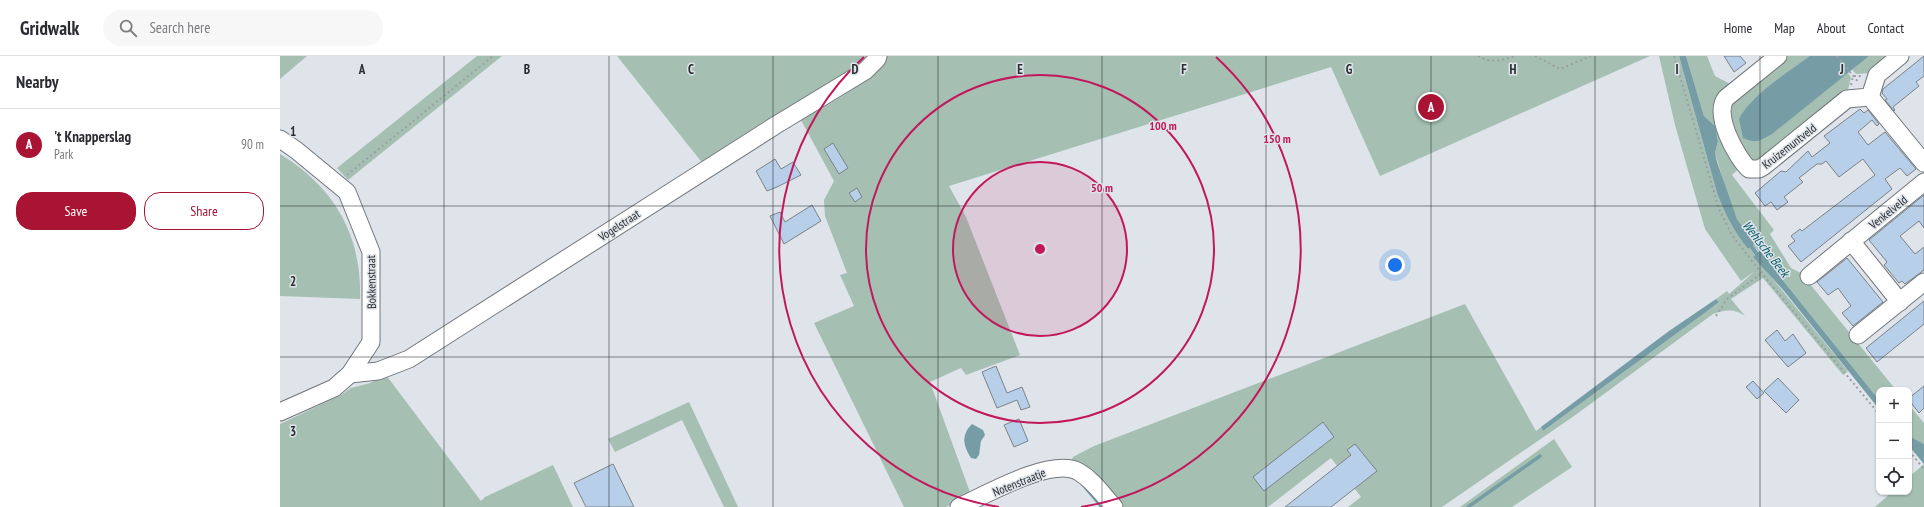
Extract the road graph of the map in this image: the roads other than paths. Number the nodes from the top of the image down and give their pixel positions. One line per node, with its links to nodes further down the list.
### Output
1 (878, 56): 13 (street, Vogelstraat)
2 (1778, 56): 4 (street, Kruizemuntveld)
3 (1900, 56): 4 (street)
4 (1870, 97): 6 (street)
5 (280, 139): 13 (street, Bokkenstraat)
6 (1924, 163)
7 (1924, 182): 8 (street, Venkelveld)
8 (1851, 241): 9 (street, Venkelveld); 11 (street)
9 (1809, 276)
10 (1924, 282): 11 (street)
11 (1900, 302): 12 (street)
12 (1858, 335)
13 (350, 374): 14 (street, Bokkenstraat)
14 (280, 412)
15 (958, 507): 16 (street, Notenstraatje)
16 (1114, 507)

